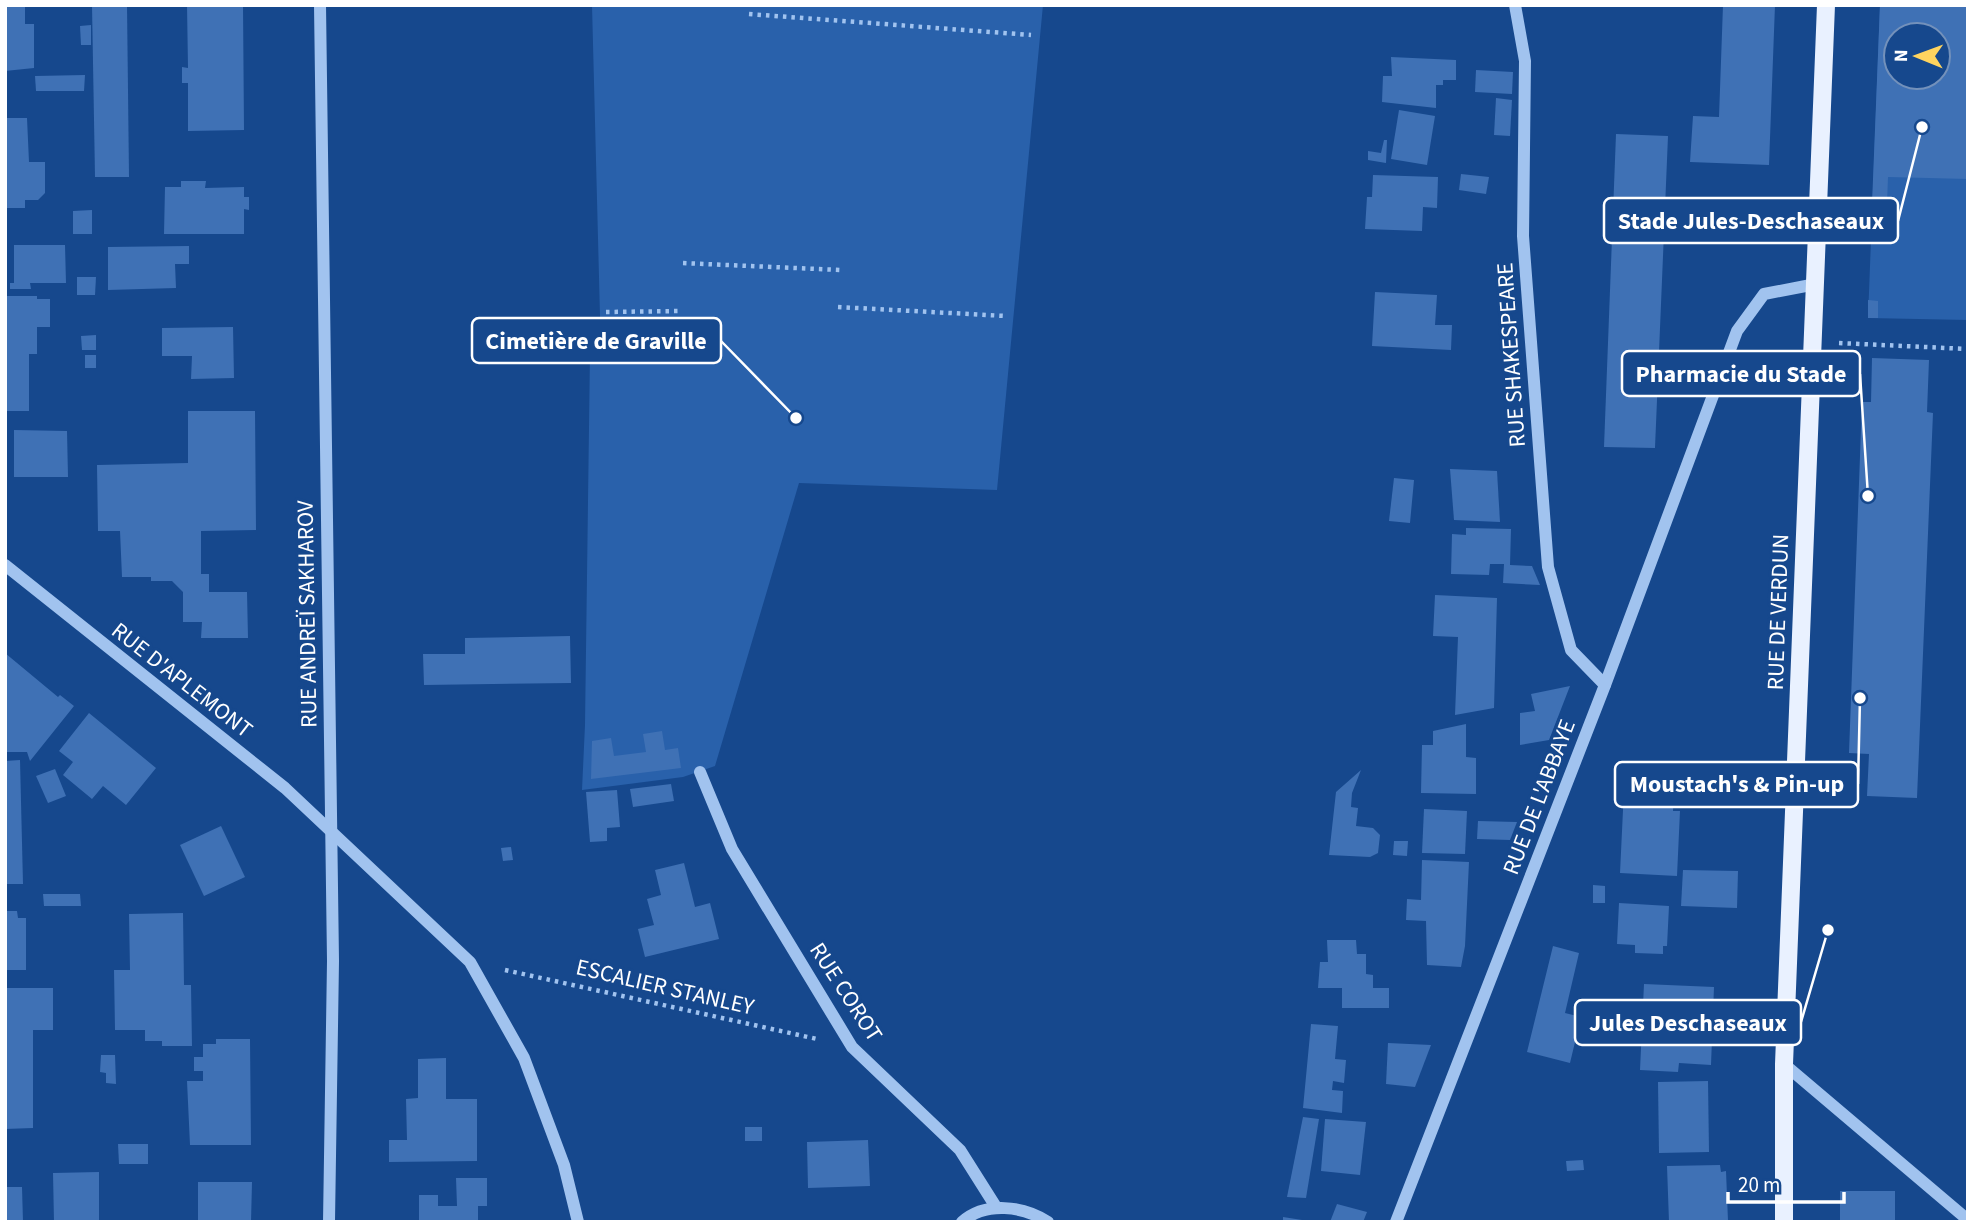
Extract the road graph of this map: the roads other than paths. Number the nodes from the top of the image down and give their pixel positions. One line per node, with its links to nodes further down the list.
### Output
1 (320, 5): 10 (street, RUE ANDREÏ SAKHAROV)
2 (1515, 5): 8 (street, RUE SHAKESPEARE)
3 (1826, 5): 4 (main road, RUE DE VERDUN)
4 (1816, 284): 5 (street, RUE DE L'ABBAYE); 6 (main road, RUE DE VERDUN)
5 (1715, 385): 6 (street); 8 (street, RUE DE L'ABBAYE)
6 (1811, 389): 11 (main road, RUE DE VERDUN)
7 (5, 565): 10 (street, RUE D'APLEMONT)
8 (1605, 685): 18 (street, RUE DE L'ABBAYE)
9 (700, 772): 12 (street, RUE COROT)
10 (331, 830): 14 (street, RUE ANDREÏ SAKHAROV); 15 (street, RUE D'APLEMONT)
11 (1784, 1064): 13 (street); 19 (main road, RUE DE VERDUN)
12 (996, 1207): 16 (street); 17 (street)
13 (1968, 1220)
14 (329, 1222)
15 (578, 1222)
16 (962, 1222)
17 (1048, 1222)
18 (1396, 1222)
19 (1784, 1222)

